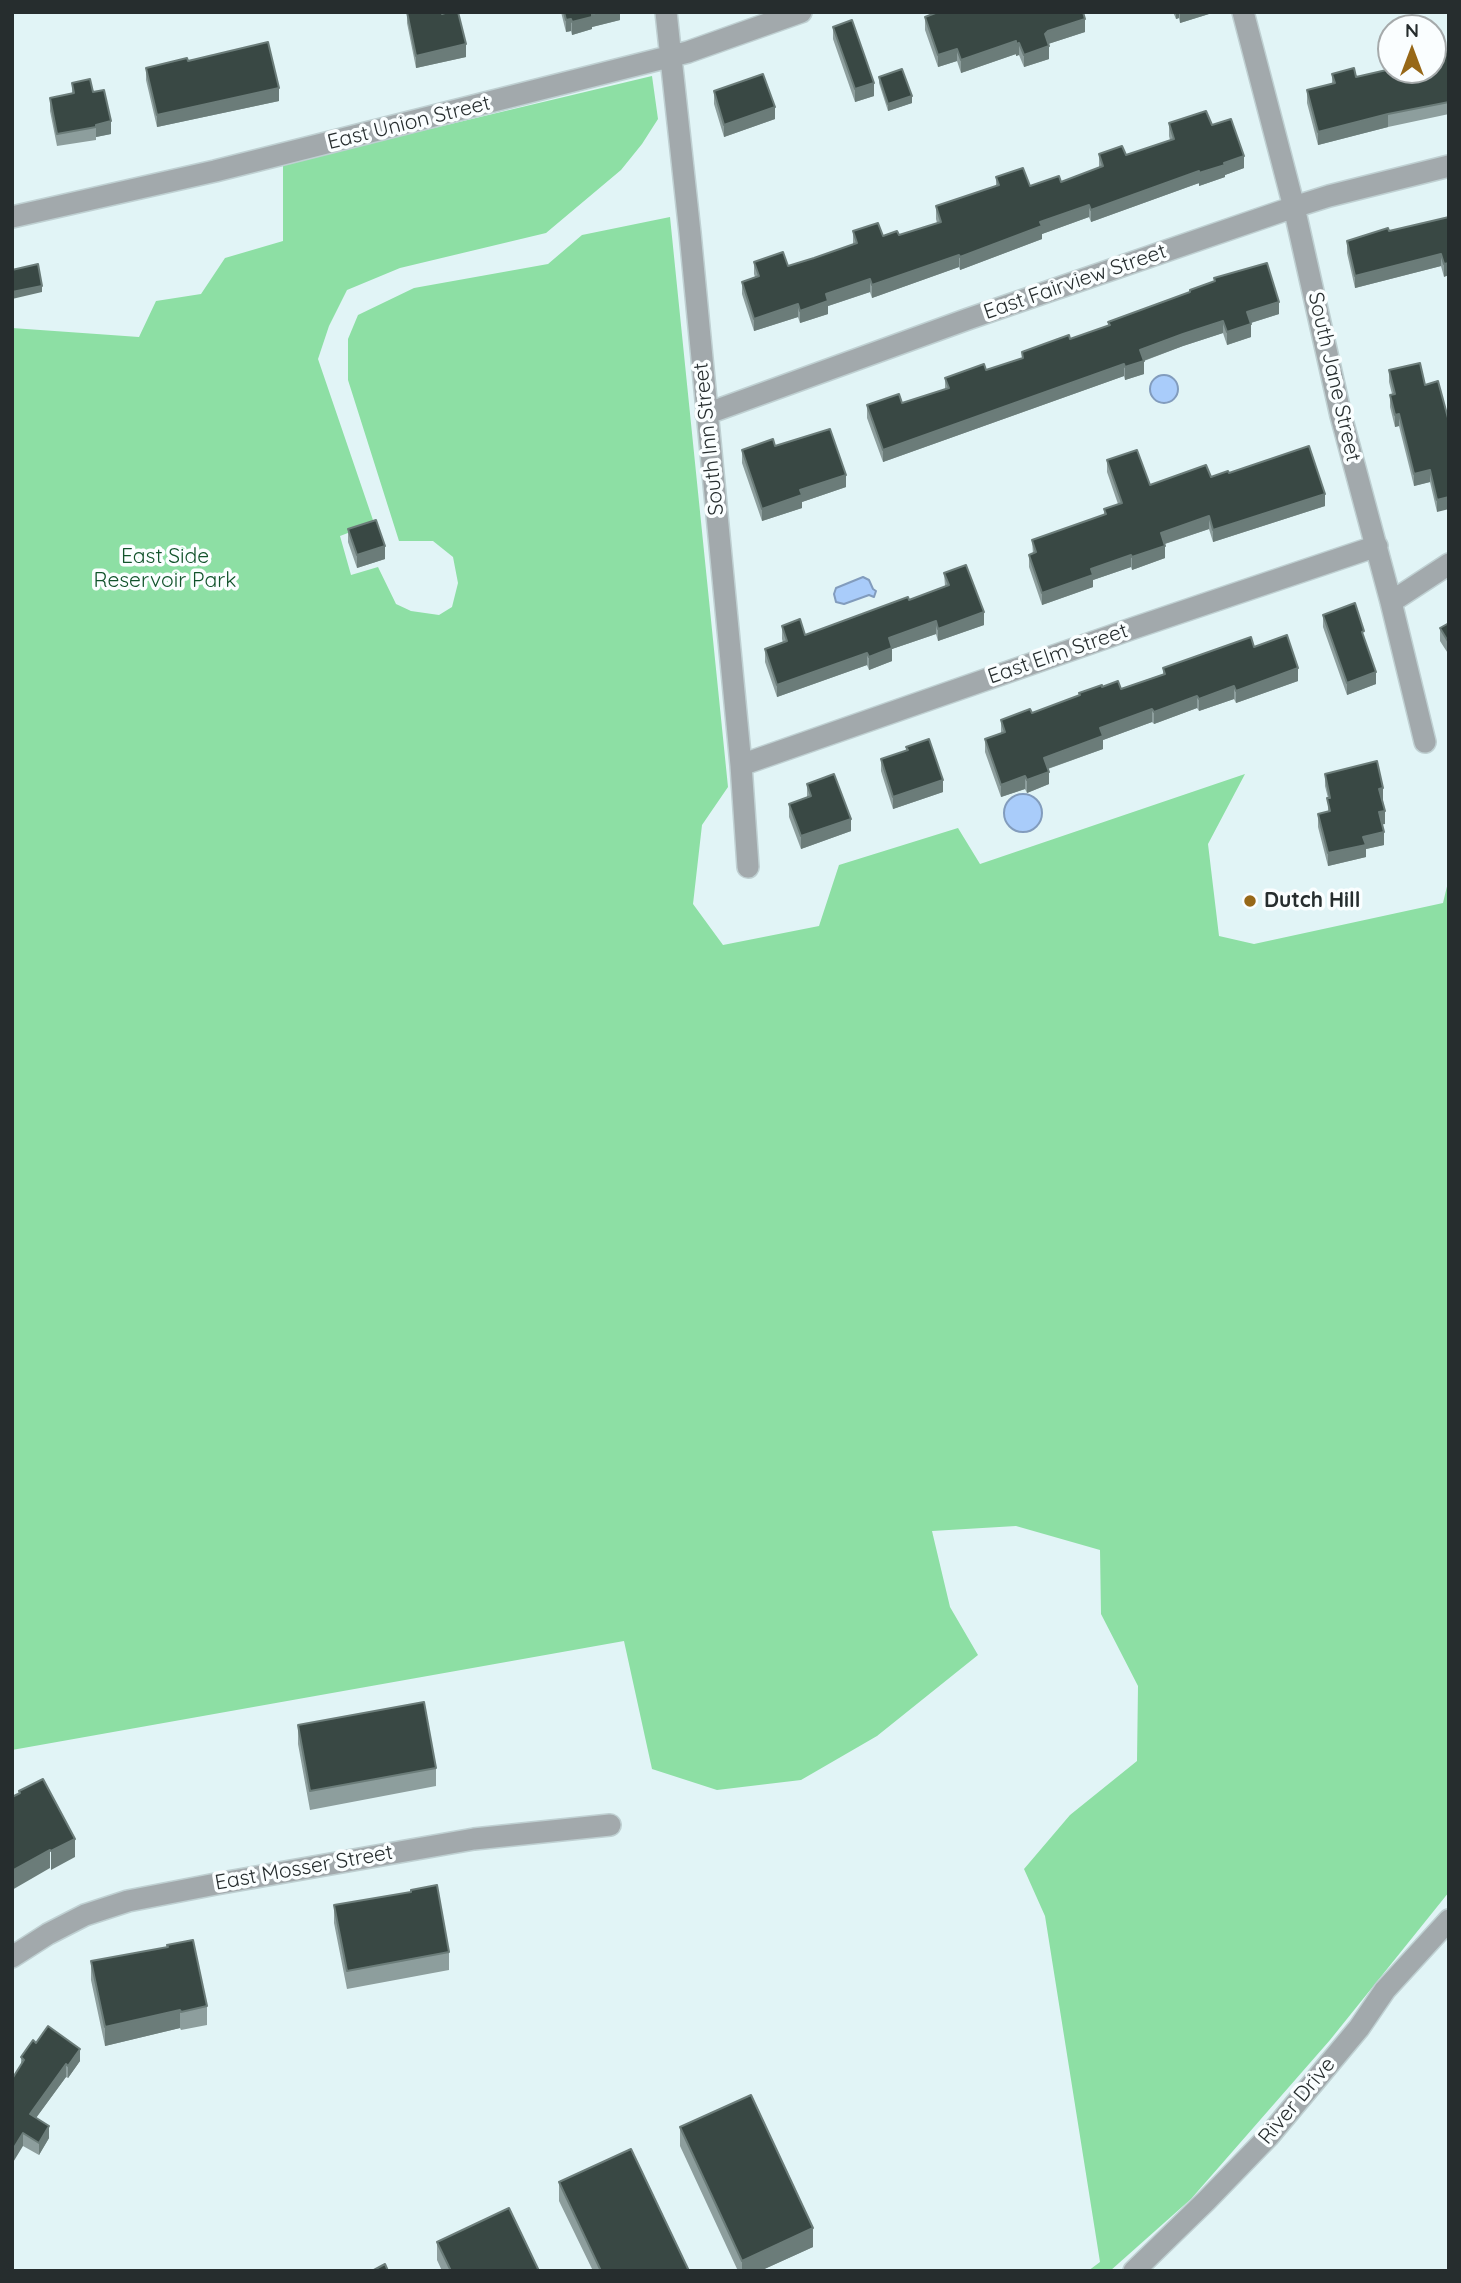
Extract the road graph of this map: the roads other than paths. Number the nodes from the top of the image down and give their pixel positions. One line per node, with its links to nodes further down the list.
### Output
1 (666, 12): 4 (street, South Inn Street)
2 (802, 12): 4 (street, East Union Street)
3 (1243, 12): 6 (street, South Jane Street)
4 (670, 57): 7 (street, East Union Street); 8 (street, South Inn Street)
5 (1449, 166): 6 (street, East Fairview Street)
6 (1294, 207): 8 (street, East Fairview Street); 9 (street, South Jane Street)
7 (12, 217)
8 (706, 414): 13 (street, South Inn Street)
9 (1377, 546): 11 (street, South Jane Street); 13 (street, East Elm Street)
10 (1449, 564): 11 (street)
11 (1391, 602): 12 (street, South Jane Street)
12 (1425, 743)
13 (741, 765): 14 (street, South Inn Street)
14 (748, 867)
15 (610, 1825): 17 (street, East Mosser Street)
16 (1449, 1920): 18 (street, River Drive)
17 (12, 1957)
18 (1134, 2271)

